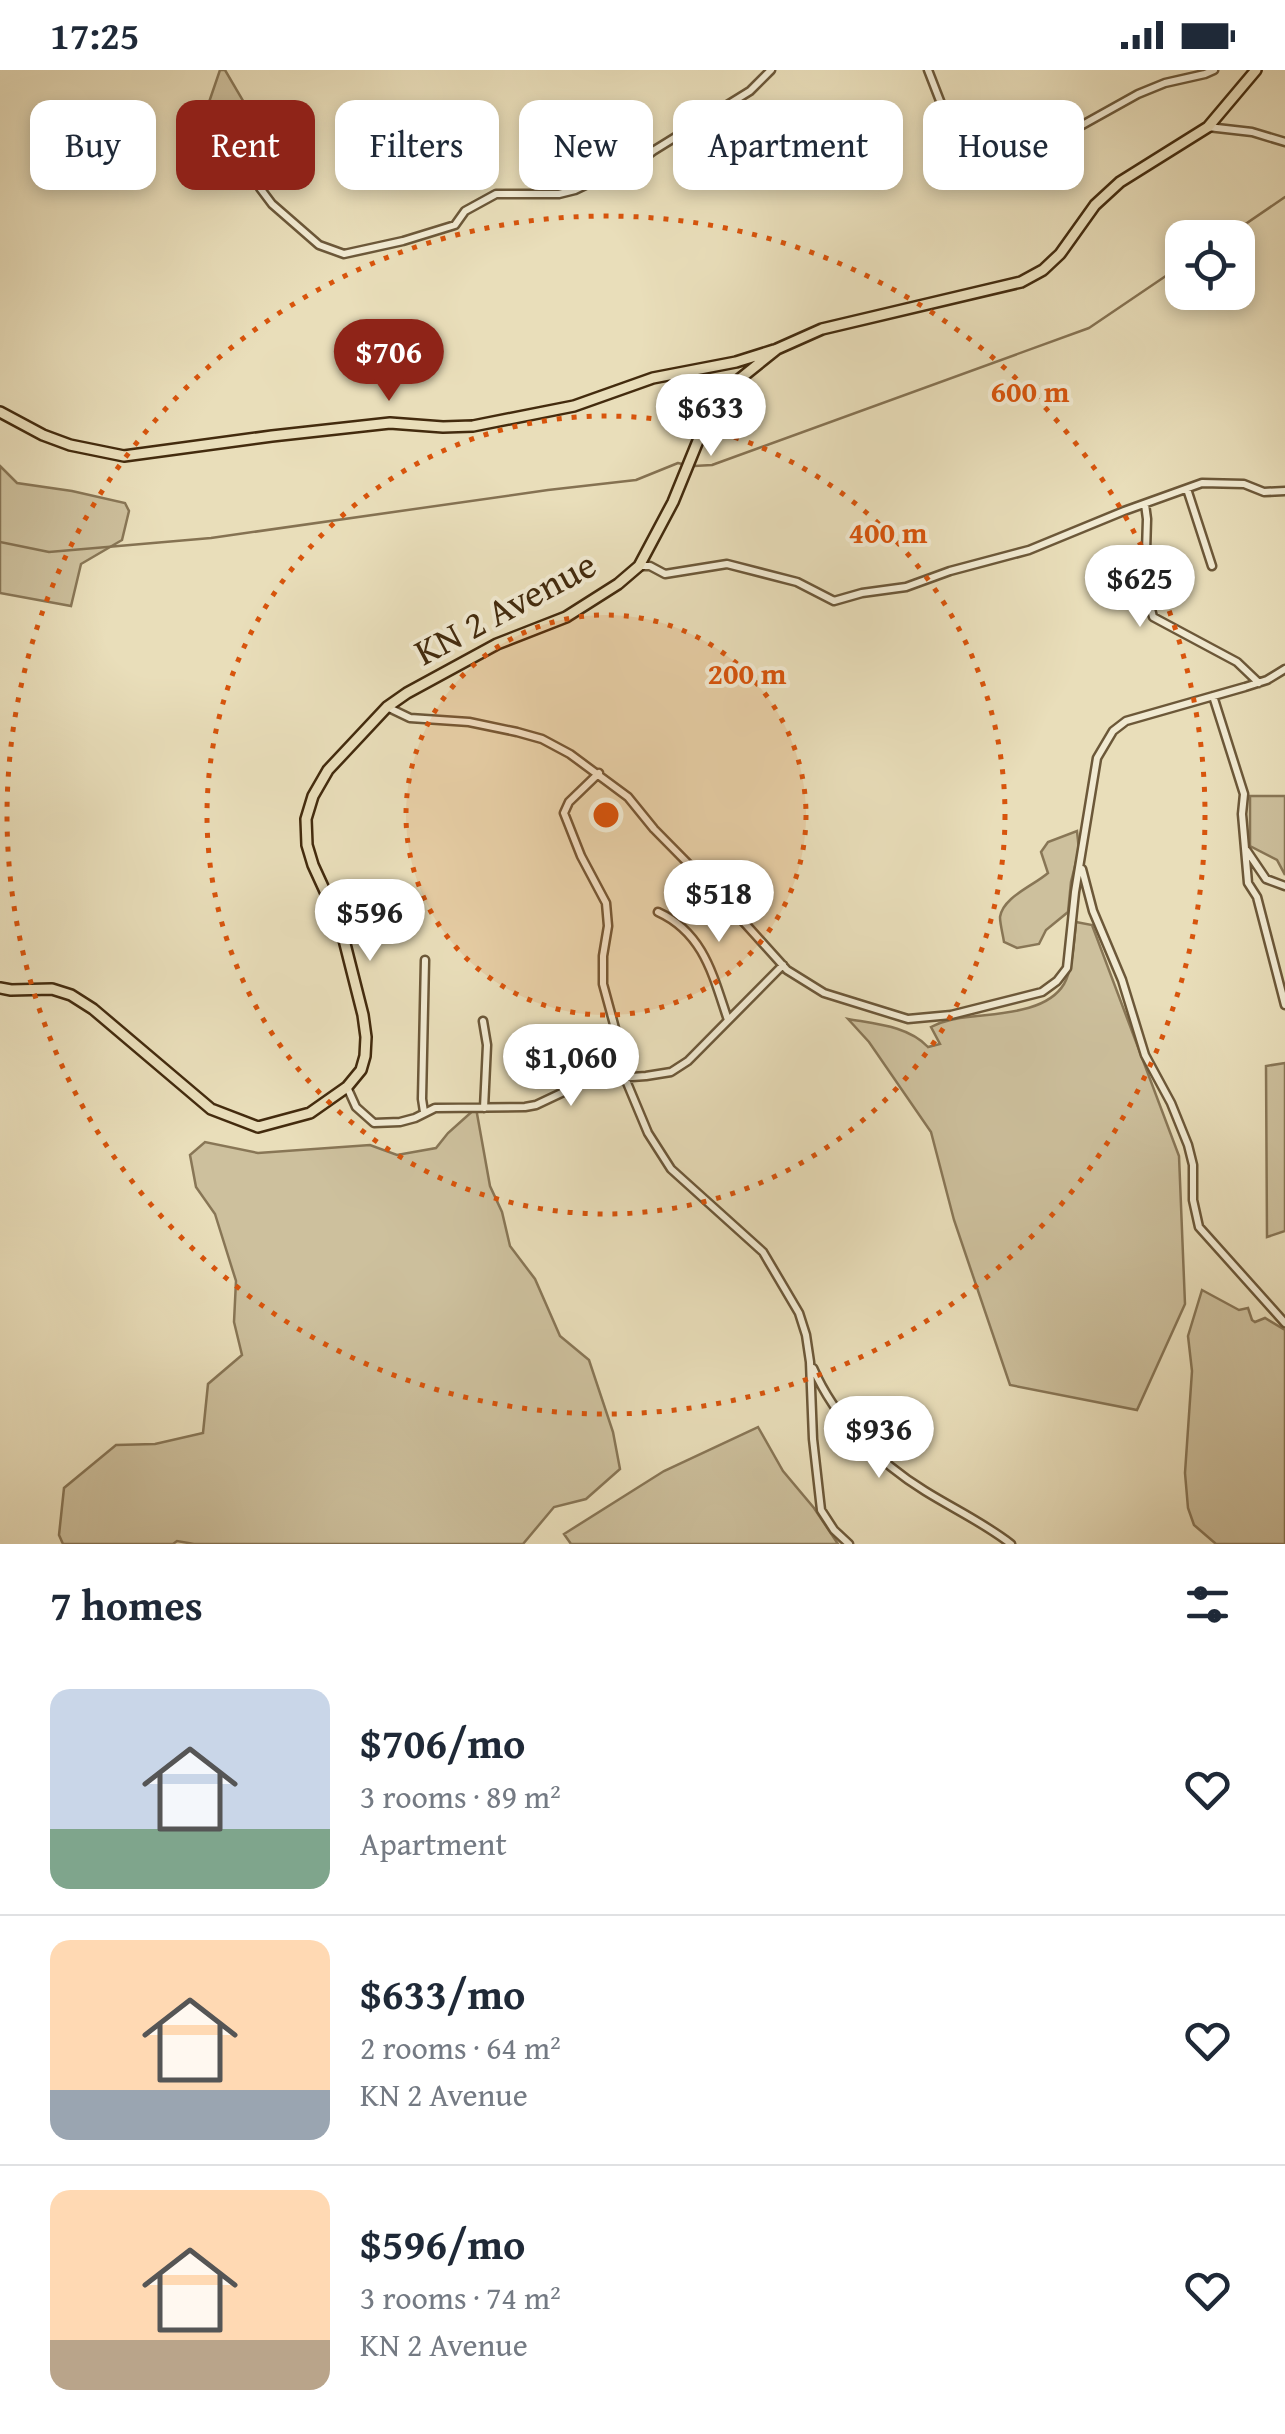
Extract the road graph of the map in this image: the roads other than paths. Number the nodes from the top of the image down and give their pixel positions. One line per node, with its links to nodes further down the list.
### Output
1 (770, 70): 7 (street)
2 (928, 70): 3 (street)
3 (1214, 70)
4 (1256, 70): 5 (main road, KN 2 Avenue)
5 (1208, 127): 6 (street); 8 (main road, KN 2 Avenue)
6 (1285, 142)
7 (262, 190)
8 (777, 349): 9 (main road); 13 (main road, KN 2 Avenue)
9 (0, 412)
10 (1187, 489): 11 (street); 12 (street); 14 (street)
11 (1285, 491)
12 (1144, 504): 13 (street); 16 (street)
13 (639, 566): 18 (main road, KN 2 Avenue)
14 (1212, 566)
15 (1285, 669): 16 (street)
16 (1259, 682): 17 (street)
17 (1213, 696): 20 (street); 21 (street)
18 (387, 707): 19 (street); 31 (main road, KN 2 Avenue)
19 (599, 773): 25 (street); 30 (street)
20 (1246, 850): 22 (street); 27 (street)
21 (1080, 863): 25 (street); 34 (street)
22 (1285, 886)
23 (658, 912): 28 (street)
24 (425, 960): 33 (street)
25 (783, 965): 28 (street)
26 (0, 988): 31 (main road)
27 (1285, 1004)
28 (728, 1020): 30 (street)
29 (484, 1021): 32 (street)
30 (625, 1078): 32 (street); 35 (street)
31 (348, 1087): 33 (street)
32 (484, 1108): 33 (street)
33 (424, 1112)
34 (1285, 1322)
35 (810, 1362): 36 (street); 37 (street)
36 (849, 1544)
37 (1011, 1544)

